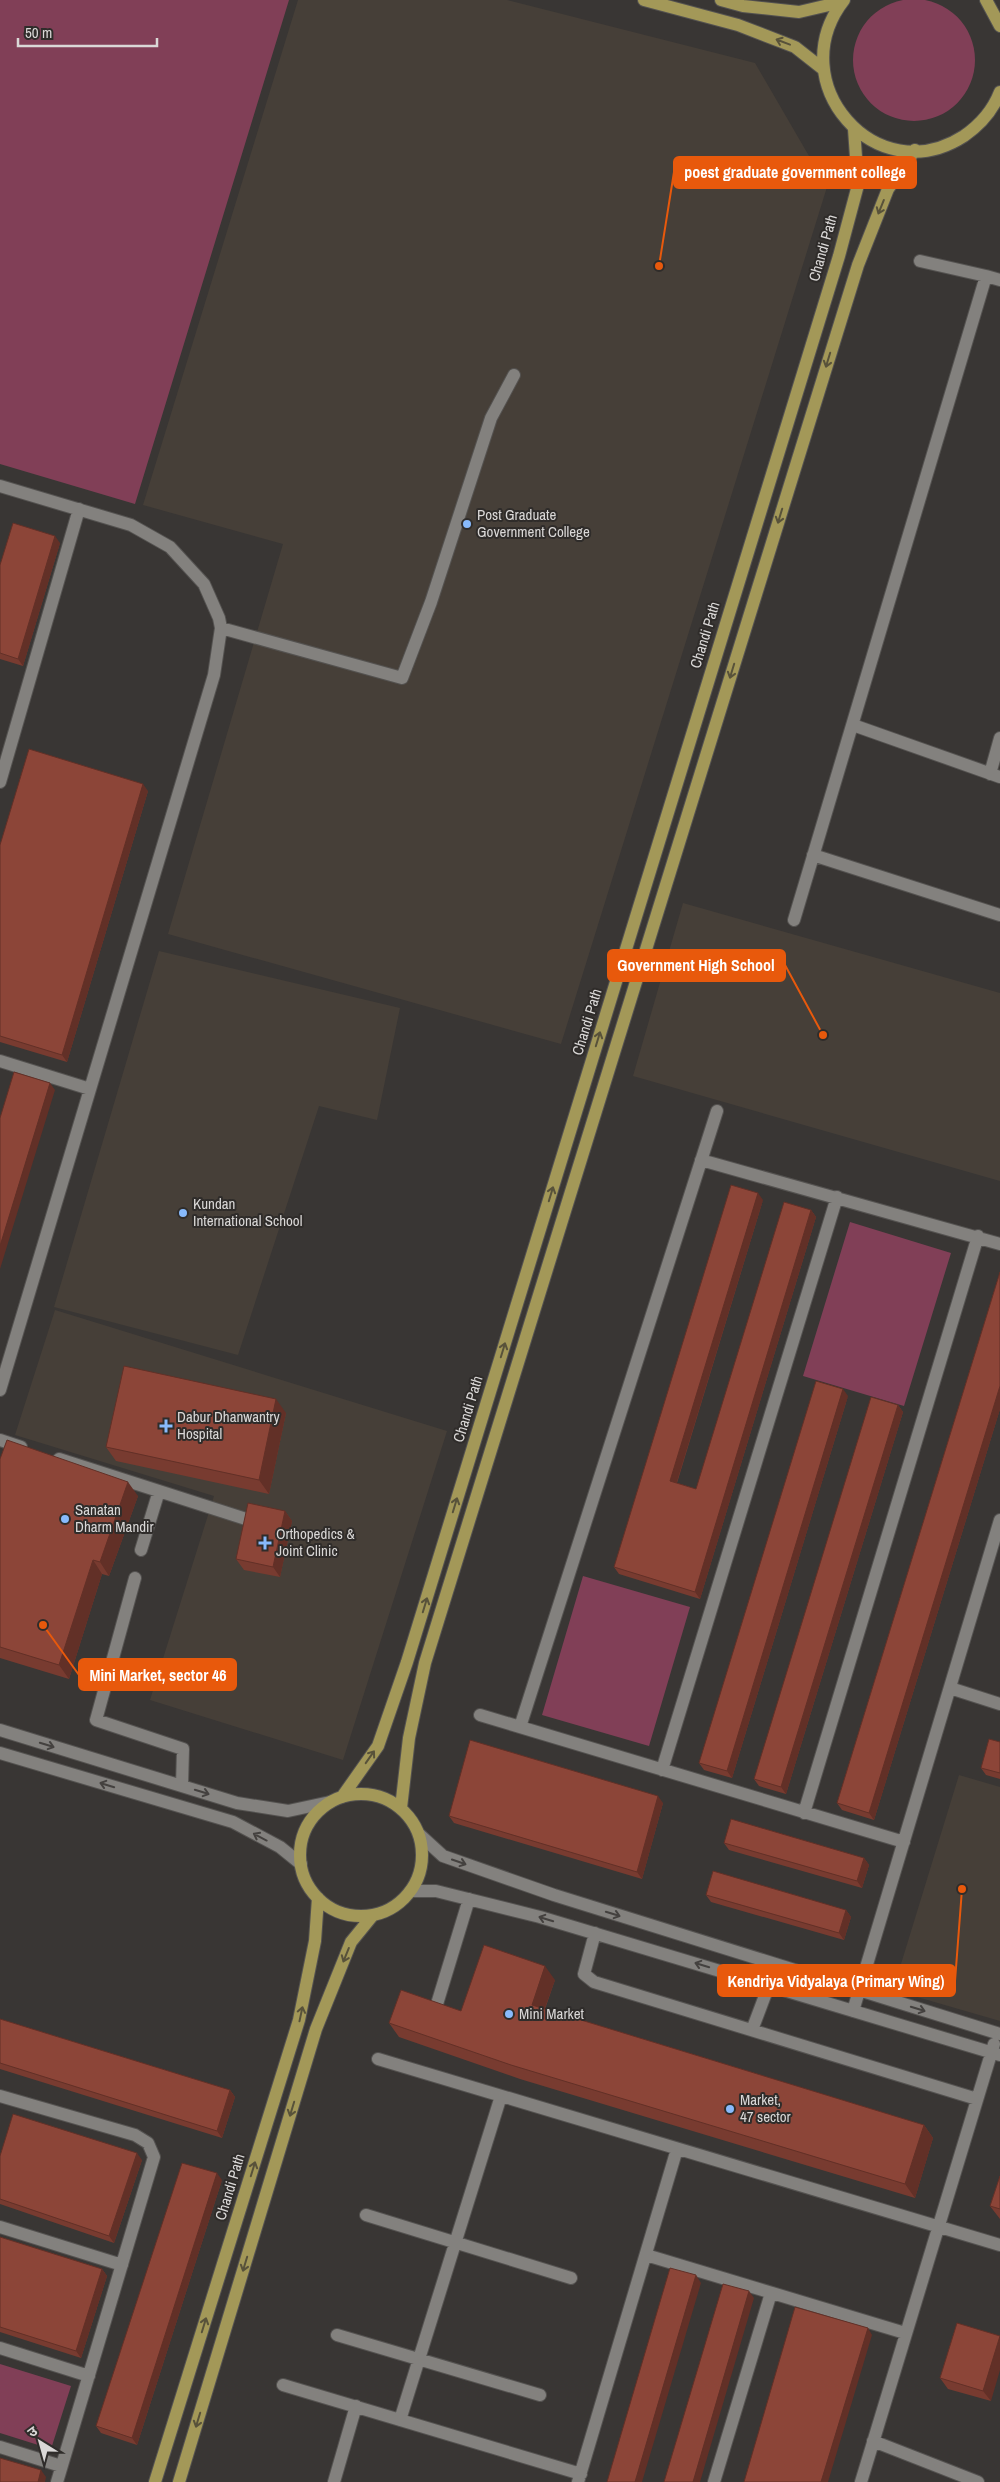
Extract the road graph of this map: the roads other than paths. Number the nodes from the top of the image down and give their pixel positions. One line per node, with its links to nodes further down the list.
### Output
1 (644, 0): 6 (main road, one-way to 1)
2 (721, 0): 4 (main road)
3 (986, 0): 5 (main road)
4 (843, 1): 6 (main road)
5 (1000, 26)
6 (823, 69): 10 (main road)
7 (1000, 92): 9 (main road)
8 (1000, 115): 9 (main road)
9 (982, 122): 11 (main road)
10 (854, 129): 11 (main road); 48 (main road, Chandi Path, one-way to 10)
11 (915, 150): 49 (main road, one-way to 49)
12 (920, 261): 13 (street)
13 (986, 276): 14 (street); 19 (street)
14 (1000, 280)
15 (514, 375): 18 (street)
16 (0, 486): 17 (street)
17 (79, 509): 18 (street); 22 (street)
18 (221, 628): 27 (street)
19 (852, 726): 21 (street); 23 (street)
20 (1000, 738): 21 (street)
21 (995, 776)
22 (0, 782)
23 (813, 855): 24 (street); 25 (street)
24 (1000, 915)
25 (794, 920)
26 (0, 1061): 27 (street)
27 (90, 1089): 33 (street)
28 (717, 1111): 29 (street)
29 (701, 1160): 30 (street); 43 (street)
30 (837, 1197): 31 (street); 46 (street)
31 (978, 1236): 32 (street); 50 (street)
32 (1000, 1244)
33 (0, 1390)
34 (0, 1440): 35 (street)
35 (159, 1491): 36 (street); 38 (street)
36 (246, 1519)
37 (1000, 1520): 40 (street)
38 (142, 1550)
39 (135, 1578): 47 (street)
40 (950, 1688): 41 (street); 52 (street)
41 (1000, 1704)
42 (480, 1715): 43 (street)
43 (520, 1727): 46 (street)
44 (0, 1730): 47 (street, one-way to 47)
45 (0, 1753): 53 (street, one-way to 45)
46 (662, 1770): 50 (street)
47 (182, 1786): 48 (street, one-way to 48)
48 (336, 1800): 49 (main road); 53 (main road)
49 (401, 1808): 51 (main road)
50 (804, 1813): 52 (street)
51 (420, 1835): 54 (main road); 60 (street, one-way to 60)
52 (904, 1842): 60 (street)
53 (300, 1864): 55 (main road)
54 (411, 1891): 56 (street); 57 (main road)
55 (318, 1898): 57 (main road); 94 (main road, Chandi Path, one-way to 55)
56 (469, 1899): 58 (street, one-way to 56); 61 (street)
57 (373, 1915): 95 (main road, one-way to 95)
58 (595, 1933): 59 (street, one-way to 58); 63 (street)
59 (768, 1985): 62 (street); 63 (street)
60 (859, 1990): 62 (street); 64 (street, one-way to 64)
61 (437, 2004)
62 (853, 2011): 65 (street)
63 (752, 2030): 69 (street)
64 (999, 2034): 65 (street)
65 (996, 2054): 69 (street)
66 (378, 2059): 68 (street)
67 (0, 2096): 77 (street)
68 (501, 2096): 70 (street); 74 (street)
69 (977, 2099): 73 (street)
70 (677, 2149): 73 (street); 76 (street)
71 (366, 2215): 74 (street)
72 (0, 2227): 77 (street)
73 (938, 2227): 75 (street); 80 (street)
74 (455, 2242): 78 (street); 83 (street)
75 (1000, 2245)
76 (646, 2254): 79 (street); 92 (street)
77 (122, 2265): 84 (street)
78 (571, 2278)
79 (771, 2292): 80 (street); 97 (street)
80 (905, 2333): 89 (street)
81 (337, 2335): 83 (street)
82 (0, 2348): 84 (street)
83 (419, 2359): 86 (street); 88 (street)
84 (89, 2376): 91 (street)
85 (283, 2385): 87 (street)
86 (540, 2395)
87 (356, 2406): 88 (street); 96 (street)
88 (400, 2420): 92 (street)
89 (873, 2441): 98 (street); 99 (street)
90 (0, 2448): 91 (street)
91 (61, 2466): 93 (street)
92 (579, 2478)
93 (57, 2482)
94 (155, 2482)
95 (179, 2482)
96 (334, 2482)
97 (714, 2482)
98 (861, 2482)
99 (978, 2482)

